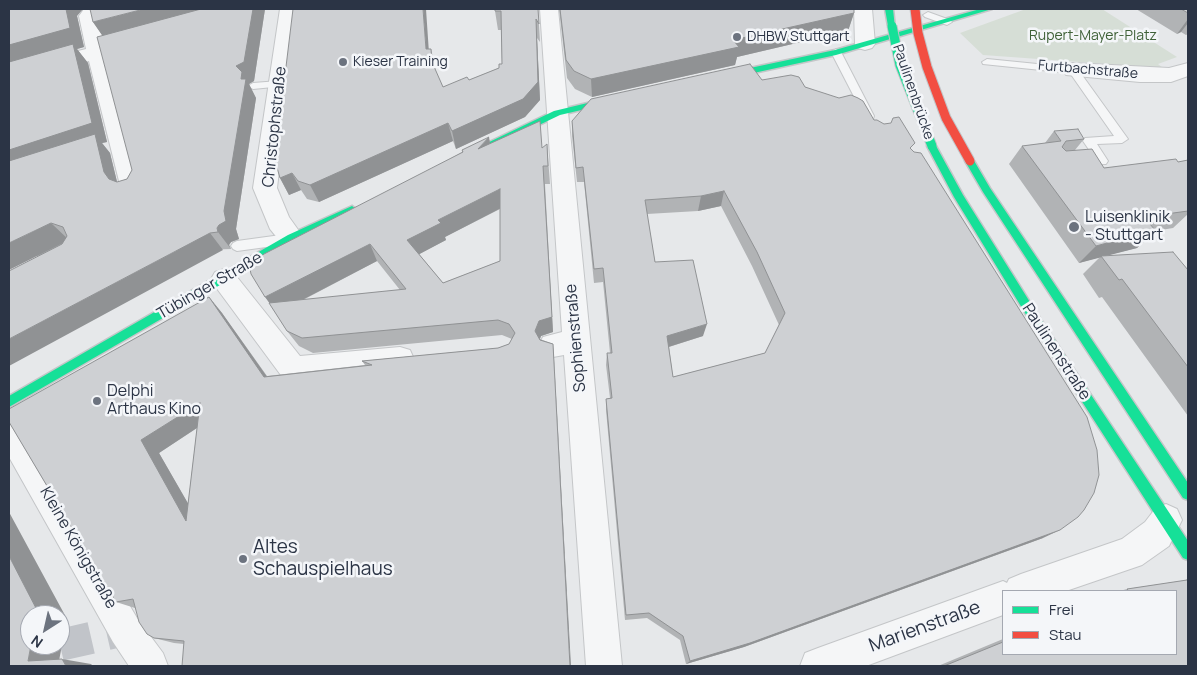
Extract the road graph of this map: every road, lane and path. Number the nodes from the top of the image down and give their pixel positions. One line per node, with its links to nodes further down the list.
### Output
1 (92, 9): 14 (street)
2 (289, 9): 21 (street, Christophstraße)
3 (549, 9): 24 (street, Sophienstraße)
4 (863, 9): 12 (street)
5 (889, 9): 26 (main road, Paulinenbrücke, bridge)
6 (915, 9): 28 (main road, Paulinenbrücke, bridge)
7 (988, 9): 9 (main road)
8 (928, 15): 9 (lane)
9 (947, 22): 10 (main road)
10 (901, 34): 12 (main road); 15 (lane)
11 (154, 36): 14 (street)
12 (865, 44): 13 (main road)
13 (836, 52): 20 (main road); 25 (lane)
14 (97, 53): 18 (street); 31 (street)
15 (906, 53)
16 (987, 62): 19 (lane, Furtbachstraße)
17 (1188, 69): 19 (street, Furtbachstraße)
18 (31, 70)
19 (1073, 70): 29 (lane)
20 (701, 81)
21 (278, 84): 22 (lane); 33 (street, Christophstraße)
22 (253, 86)
23 (636, 95): 24 (main road)
24 (557, 113): 27 (main road); 45 (street, Sophienstraße)
25 (874, 126)
26 (932, 146): 30 (main road, Paulinenstraße); 30 (lane)
27 (478, 150)
28 (970, 161): 39 (main road, Paulinenstraße)
29 (1072, 163)
30 (943, 170): 40 (main road, Paulinenstraße)
31 (133, 189)
32 (363, 205): 33 (main road, Tübinger Straße)
33 (292, 238): 34 (lane); 35 (main road, Tübinger Straße)
34 (237, 246)
35 (224, 279): 36 (street); 37 (main road, Tübinger Straße)
36 (426, 356)
37 (9, 402)
38 (9, 429): 44 (street, Kleine Königstraße)
39 (1188, 494)
40 (1177, 526): 41 (main road, Paulinenstraße); 42 (street)
41 (1188, 553)
42 (1024, 590)
43 (1002, 598): 46 (street, Marienstraße)
44 (150, 666)
45 (604, 666)
46 (818, 666)

